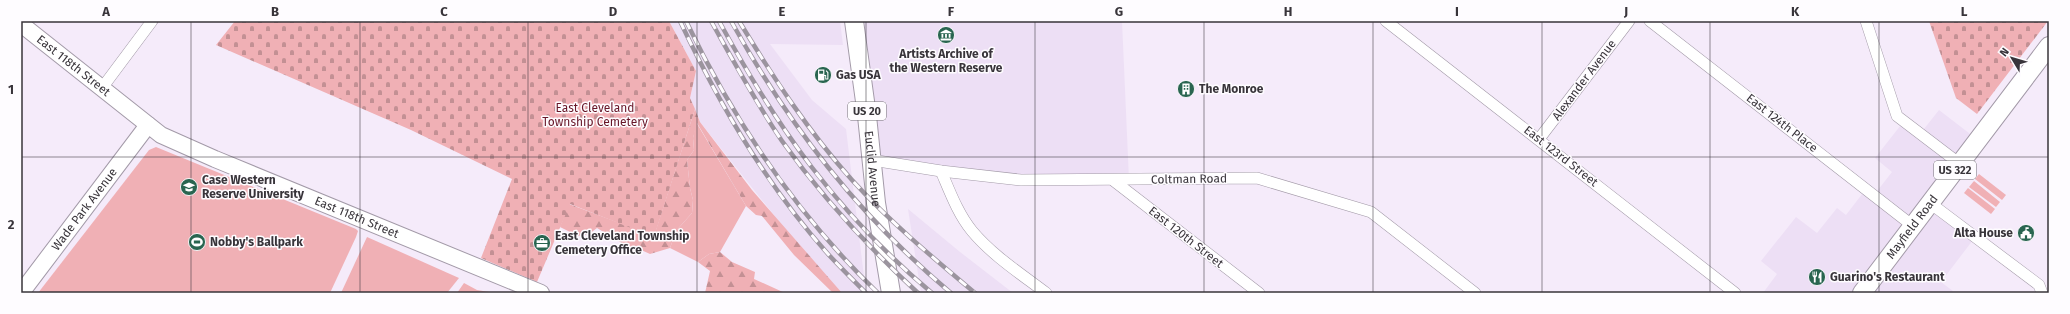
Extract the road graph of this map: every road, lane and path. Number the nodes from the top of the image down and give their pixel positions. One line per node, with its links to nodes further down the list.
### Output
1 (152, 21): 9 (street)
2 (854, 21): 12 (main road, Euclid Avenue / US 20)
3 (1386, 21): 11 (street, East 123rd Street)
4 (1629, 21): 11 (street, Alexander Avenue)
5 (1650, 21): 17 (street, East 124th Place)
6 (1866, 21): 13 (street)
7 (21, 24): 9 (street, East 118th Street)
8 (2049, 46): 13 (main road, Mayfield Road / US 322)
9 (102, 88): 10 (street, East 118th Street)
10 (148, 125): 20 (street, Wade Park Avenue); 21 (street, East 118th Street)
11 (1539, 139): 19 (street, East 123rd Street)
12 (872, 160): 14 (street, Coltman Road); 22 (main road, Euclid Avenue / US 20)
13 (1960, 164): 16 (main road, Mayfield Road / US 322)
14 (941, 171): 15 (street, Coltman Road); 23 (street)
15 (1114, 181): 24 (street, East 120th Street); 25 (street, Coltman Road)
16 (1930, 203): 17 (main road, Mayfield Road / US 322); 18 (street)
17 (1913, 226): 26 (main road, Mayfield Road / US 322)
18 (2040, 289)
19 (1733, 292)
20 (21, 293)
21 (541, 293)
22 (892, 293)
23 (1046, 293)
24 (1259, 293)
25 (1475, 293)
26 (1862, 293)

